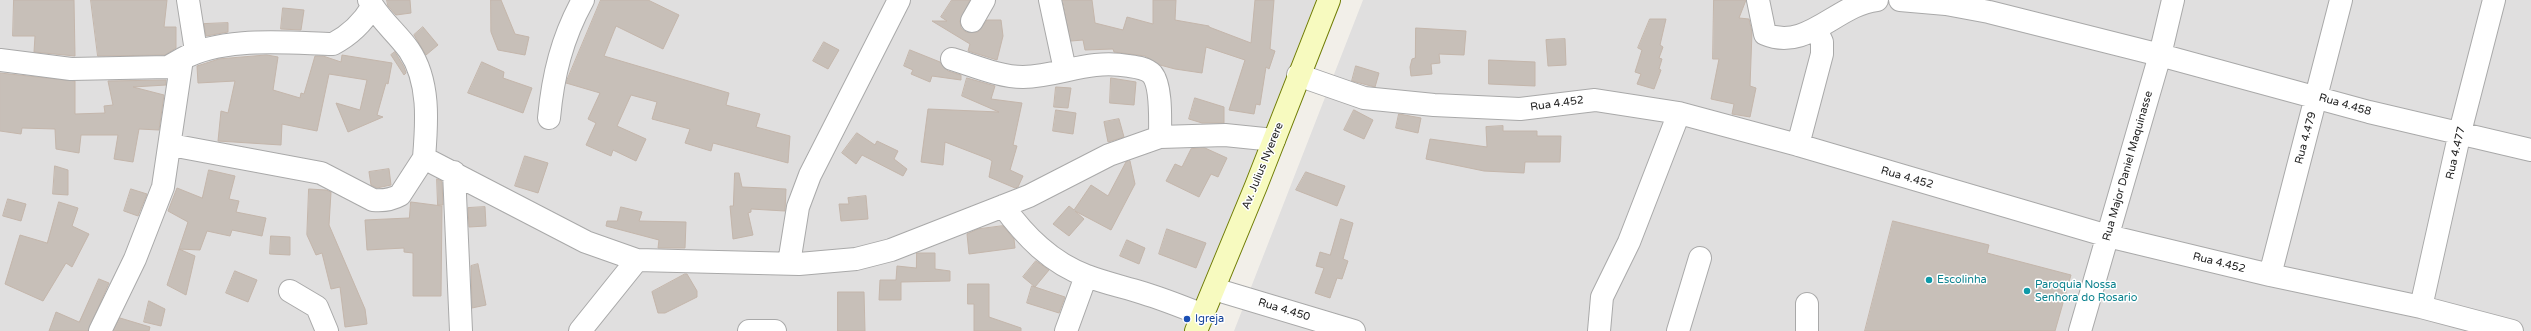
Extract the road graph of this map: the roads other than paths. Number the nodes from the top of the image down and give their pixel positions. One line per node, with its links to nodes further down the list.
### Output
1 (188, 0): 18 (street)
2 (582, 0): 25 (street)
3 (899, 0): 38 (street)
4 (984, 0): 15 (street)
5 (1050, 0): 21 (street)
6 (1329, 0): 22 (main road, Av. Julius Nyerere)
7 (1758, 0): 16 (street)
8 (1877, 0): 16 (street)
9 (1900, 0): 14 (street, Rua 4.458)
10 (2173, 0): 17 (street, Rua Major Daniel Maquinasse)
11 (2340, 0): 23 (street, Rua 4.479)
12 (2494, 0): 26 (street, Rua 4.477)
13 (371, 4): 18 (street); 32 (street)
14 (1992, 6): 17 (street, Rua 4.458)
15 (972, 21)
16 (1816, 29): 29 (street)
17 (2160, 54): 23 (street, Rua 4.458); 35 (street, Rua Major Daniel Maquinasse)
18 (189, 55): 20 (street); 30 (street)
19 (952, 59): 21 (street)
20 (0, 60)
21 (1065, 70): 27 (street)
22 (1298, 75): 24 (street, Rua 4.452); 28 (main road, Av. Julius Nyerere)
23 (2317, 97): 26 (street, Rua 4.458); 40 (street, Rua 4.479)
24 (1680, 113): 29 (street, Rua 4.452); 54 (street)
25 (549, 118)
26 (2460, 132): 31 (street, Rua 4.458); 44 (street, Rua 4.477)
27 (1160, 137): 28 (street); 34 (street)
28 (1274, 140): 41 (main road, Av. Julius Nyerere)
29 (1798, 145): 35 (street, Rua 4.452)
30 (171, 146): 32 (street); 46 (street)
31 (2531, 150)
32 (424, 158): 33 (street)
33 (454, 172): 37 (street); 48 (street)
34 (1003, 206): 38 (street); 39 (street)
35 (2108, 236): 40 (street, Rua 4.452); 57 (street, Rua Major Daniel Maquinasse)
36 (1700, 258): 55 (street)
37 (637, 260): 38 (street); 49 (street)
38 (789, 263)
39 (1086, 276): 45 (street); 52 (street)
40 (2270, 276): 44 (street, Rua 4.452)
41 (1214, 289): 45 (main road, Av. Julius Nyerere); 53 (street, Rua 4.450)
42 (290, 290): 47 (street)
43 (1807, 304): 56 (street)
44 (2421, 307): 58 (street, Rua 4.452)
45 (1200, 323)
46 (100, 331)
47 (328, 331)
48 (461, 331)
49 (580, 331)
50 (749, 331): 51 (street)
51 (775, 331)
52 (1066, 331)
53 (1354, 331)
54 (1599, 331)
55 (1678, 331)
56 (1807, 331)
57 (2080, 331)
58 (2512, 331)

